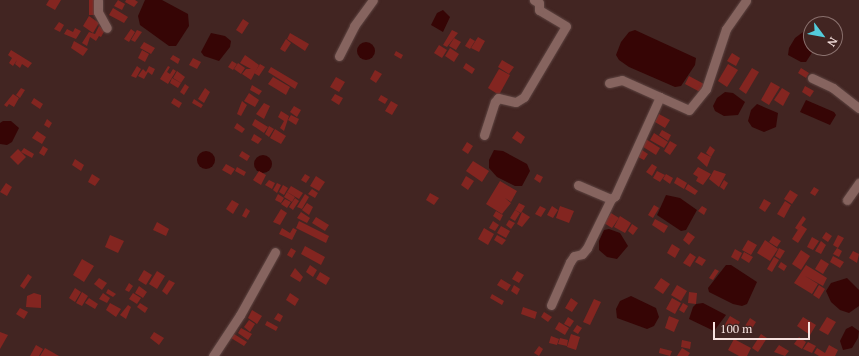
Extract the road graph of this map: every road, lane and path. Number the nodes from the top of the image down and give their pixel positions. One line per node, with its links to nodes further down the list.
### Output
1 (98, 0): 5 (street)
2 (373, 0): 6 (street)
3 (534, 0): 11 (street)
4 (746, 0): 9 (street)
5 (107, 28)
6 (339, 56)
7 (812, 78): 10 (street)
8 (609, 83): 9 (street)
9 (660, 97): 14 (street)
10 (859, 108)
11 (484, 135)
12 (859, 183): 15 (street)
13 (578, 184): 14 (street)
14 (611, 199): 17 (street)
15 (847, 200)
16 (274, 252): 18 (street)
17 (551, 305)
18 (213, 356)

